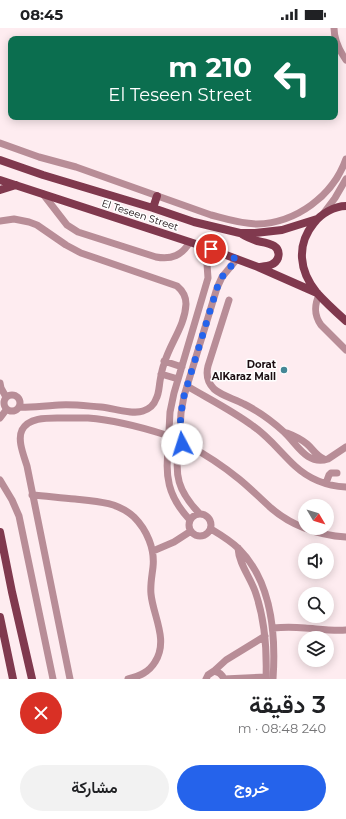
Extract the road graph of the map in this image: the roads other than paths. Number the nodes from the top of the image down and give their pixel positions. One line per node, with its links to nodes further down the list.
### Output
1 (338, 46): 2 (street)
2 (346, 60)
3 (0, 143): 11 (street)
4 (346, 159): 11 (street)
5 (0, 160): 13 (main road, El Teseen Street)
6 (346, 179): 14 (street)
7 (0, 180): 8 (main road, El Teseen Street)
8 (16, 185): 9 (main road); 10 (main road, El Teseen Street)
9 (0, 190)
10 (43, 194): 17 (main road, El Teseen Street); 17 (street)
11 (157, 196): 13 (main road)
12 (346, 206): 14 (main road, El Teseen Street)
13 (153, 208): 16 (main road, El Teseen Street)
14 (320, 217): 16 (main road, El Teseen Street); 21 (main road)
15 (0, 221): 25 (street)
16 (240, 233): 20 (main road)
17 (190, 242): 18 (main road, El Teseen Street)
18 (202, 246): 19 (main road, El Teseen Street); 26 (street)
19 (237, 259): 20 (main road, El Teseen Street); 30 (street)
20 (258, 267): 21 (main road, El Teseen Street)
21 (318, 294): 23 (main road); 24 (street)
22 (229, 300): 39 (street)
23 (346, 321)
24 (346, 350)
25 (164, 362): 26 (street); 27 (street)
26 (182, 367): 28 (street)
27 (161, 374): 28 (street); 32 (street)
28 (178, 379): 36 (street)
29 (0, 383): 31 (street)
30 (187, 386): 35 (street); 42 (street)
31 (6, 397): 32 (street); 33 (street)
32 (19, 407): 33 (street)
33 (6, 410): 34 (street)
34 (0, 418)
35 (180, 430): 36 (street); 37 (street)
36 (168, 433): 38 (street); 44 (street)
37 (181, 444): 38 (street); 45 (street); 50 (street)
38 (169, 445): 46 (street)
39 (346, 447)
40 (336, 473): 42 (street)
41 (0, 480): 61 (street)
42 (326, 483): 43 (street)
43 (346, 487)
44 (32, 495): 52 (street); 62 (street)
45 (199, 513): 46 (street); 47 (street)
46 (190, 520): 48 (street)
47 (211, 529): 48 (street); 51 (street)
48 (191, 531): 52 (street)
49 (0, 532): 60 (main road)
50 (346, 537)
51 (238, 548): 54 (street); 56 (street)
52 (153, 552): 63 (street)
53 (0, 617): 59 (main road)
54 (273, 628): 55 (street); 58 (street)
55 (346, 630)
56 (265, 636): 57 (street); 58 (street)
57 (214, 671): 64 (street); 65 (street)
58 (269, 678): 65 (street)
59 (13, 679)
60 (32, 679)
61 (53, 679)
62 (70, 679)
63 (128, 679)
64 (206, 679)
65 (224, 679)

